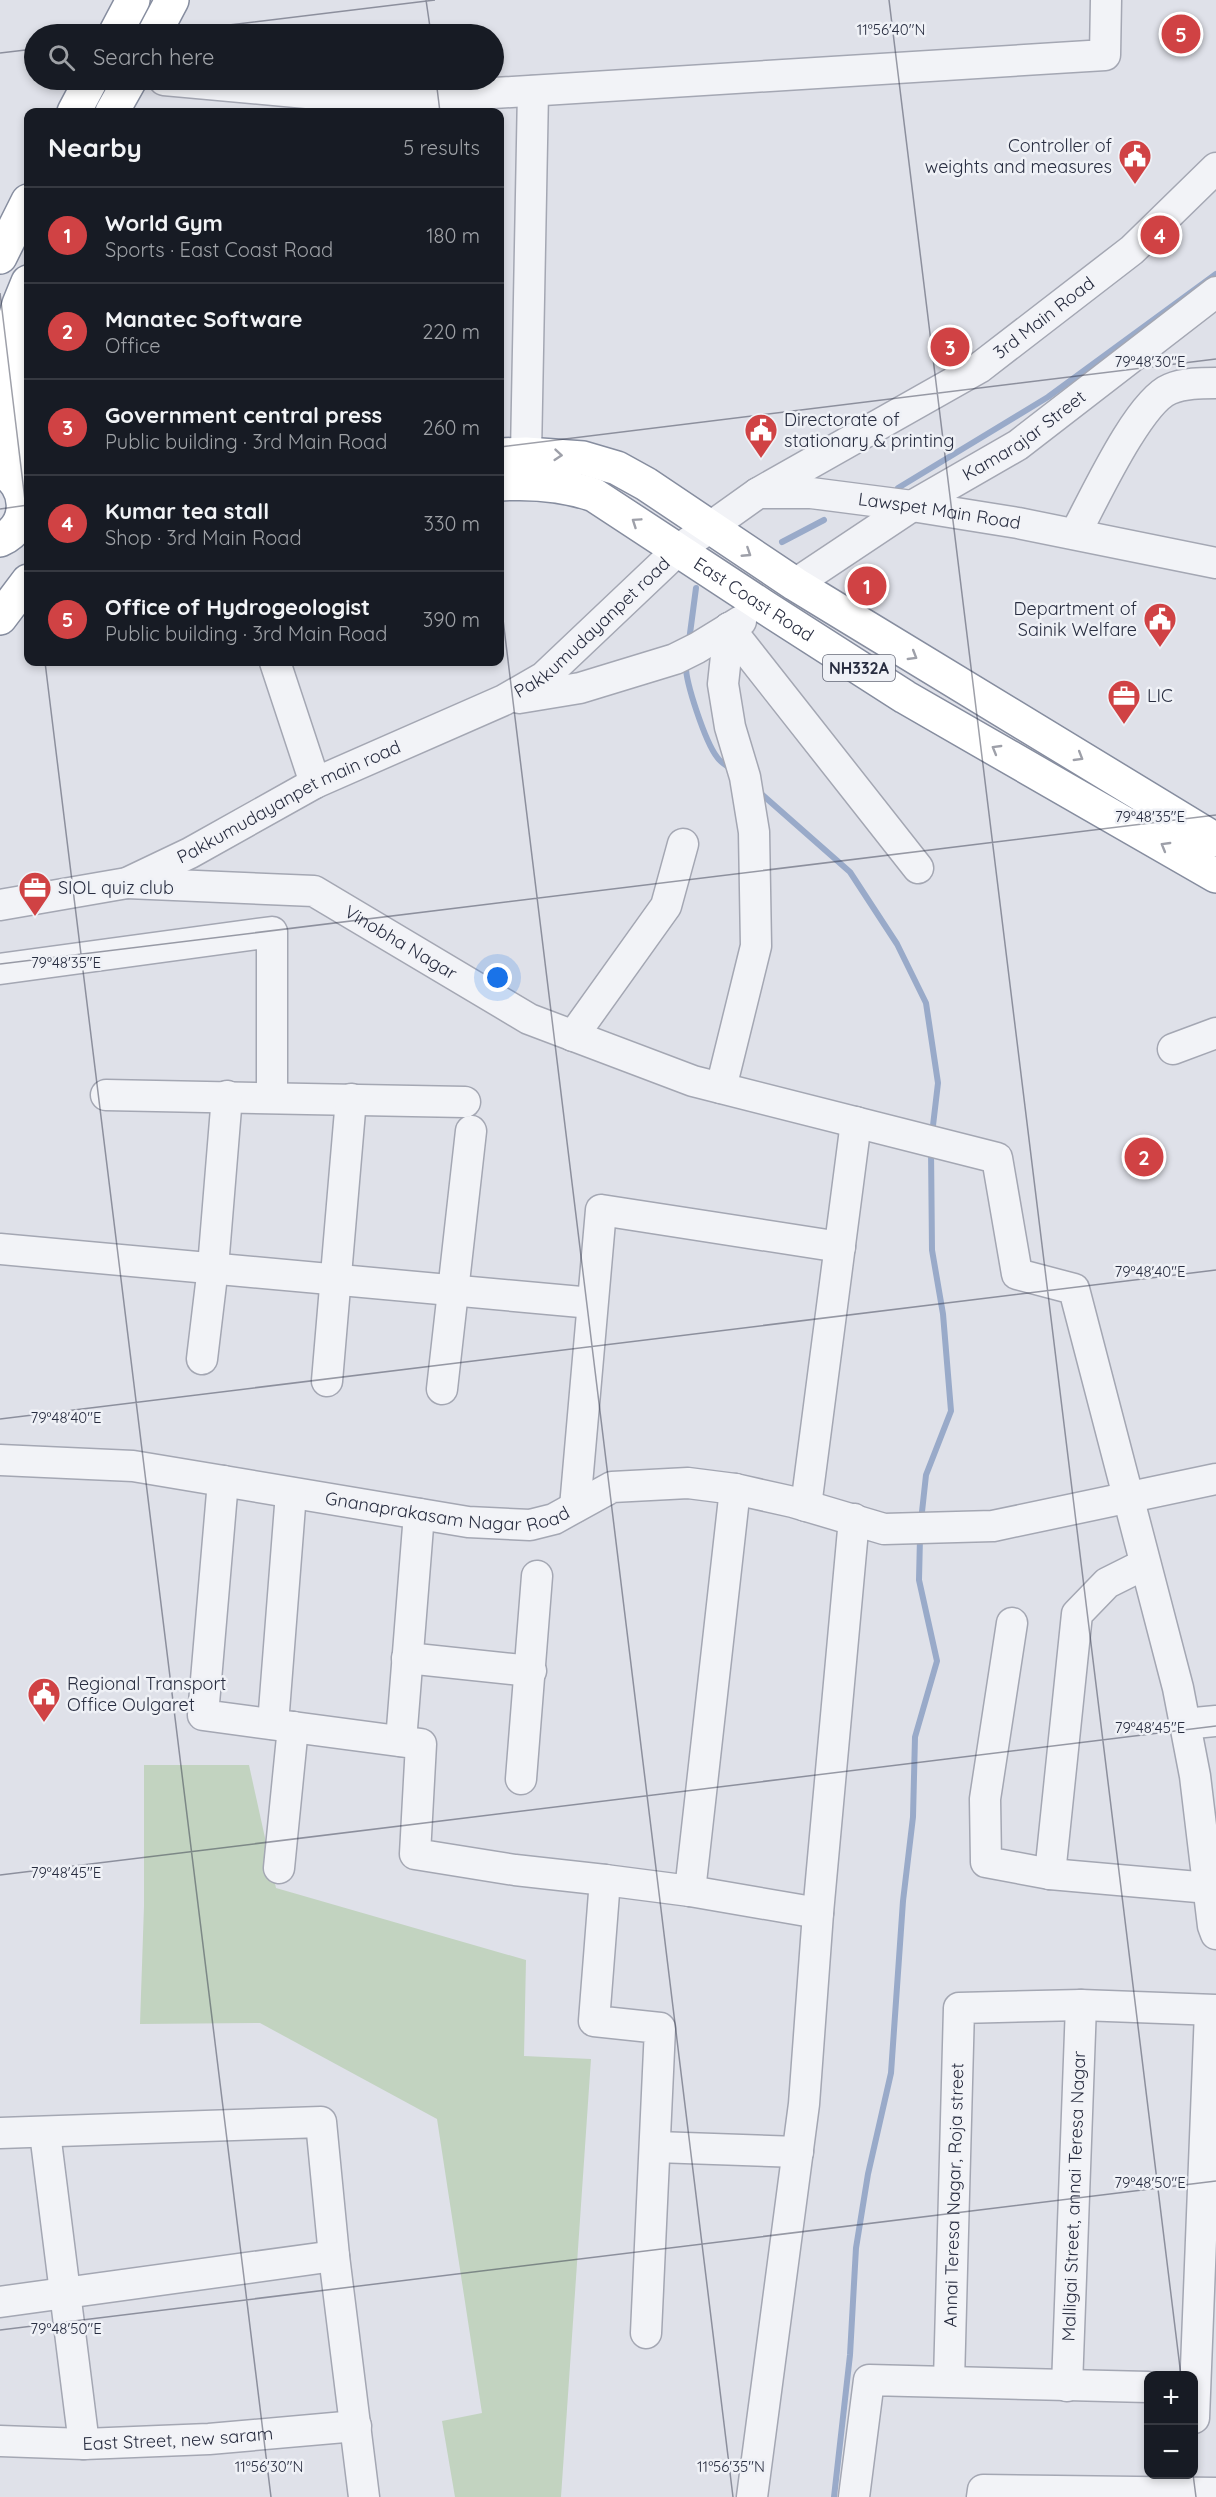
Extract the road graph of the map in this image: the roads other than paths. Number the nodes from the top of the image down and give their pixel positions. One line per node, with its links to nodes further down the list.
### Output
1 (133, 0): 4 (highway)
2 (172, 0): 5 (highway)
3 (1106, 0): 9 (street)
4 (120, 24)
5 (159, 24)
6 (86, 90): 10 (highway)
7 (124, 90): 11 (highway)
8 (273, 90): 9 (street)
9 (533, 91): 19 (street)
10 (76, 108)
11 (114, 108)
12 (1216, 168): 21 (street, 3rd Main Road)
13 (24, 209): 14 (highway)
14 (0, 257)
15 (1216, 292): 23 (street, Kamarajar Street)
16 (24, 293): 17 (highway); 22 (highway)
17 (24, 375)
18 (1216, 383): 25 (street)
19 (513, 454): 24 (highway, East Coast Road / NH332A, one-way to 24)
20 (504, 484): 26 (highway, East Coast Road / NH332A, one-way to 20)
21 (758, 493): 23 (street, Lawspet Main Road); 24 (street)
22 (15, 501)
23 (912, 506): 25 (street, Lawspet Main Road); 28 (street, Kamarajar Street)
24 (708, 528): 26 (street); 28 (highway, East Coast Road / NH332A, one-way to 28)
25 (1075, 534): 27 (street, Lawspet Main Road)
26 (678, 550): 30 (highway, East Coast Road / NH332A); 34 (street, Pakkumudayanpet road)
27 (1216, 563)
28 (795, 584): 36 (highway, East Coast Road / NH332A, one-way to 36)
29 (24, 586): 31 (highway)
30 (763, 606): 32 (street); 39 (highway, East Coast Road / NH332A, one-way to 30)
31 (0, 618)
32 (729, 628): 34 (street); 38 (street); 46 (street)
33 (276, 666): 35 (street)
34 (504, 700): 35 (street, Pakkumudayanpet main road)
35 (315, 783): 40 (street, Pakkumudayanpet main road)
36 (1216, 840)
37 (683, 844): 44 (street)
38 (918, 868)
39 (1216, 876)
40 (127, 883): 41 (street, Pakkumudayanpet main road); 44 (street, Vinobha Nagar)
41 (0, 905)
42 (0, 969): 49 (street)
43 (1216, 1033): 45 (street)
44 (573, 1036): 46 (street, Vinobha Nagar)
45 (1173, 1049)
46 (707, 1085): 52 (street, Vinobha Nagar)
47 (106, 1095): 48 (street)
48 (227, 1096): 49 (street); 56 (street)
49 (272, 1097): 50 (street)
50 (351, 1099): 51 (street); 57 (street)
51 (465, 1102)
52 (856, 1122): 54 (street); 68 (street, Vinobha Nagar)
53 (471, 1131): 58 (street)
54 (840, 1247): 59 (street); 69 (street)
55 (0, 1249): 56 (street)
56 (213, 1267): 57 (street); 60 (street)
57 (334, 1279): 58 (street); 61 (street)
58 (454, 1290): 59 (street); 62 (street)
59 (592, 1303): 70 (street)
60 (202, 1359)
61 (327, 1381)
62 (442, 1389)
63 (0, 1460): 65 (street, Gnanaprakasam Nagar Road)
64 (1216, 1479): 68 (street, Gnanaprakasam Nagar Road)
65 (223, 1481): 67 (street, Gnanaprakasam Nagar Road); 80 (street)
66 (735, 1490): 69 (street, Gnanaprakasam Nagar Road); 70 (street, Gnanaprakasam Nagar Road); 88 (street)
67 (291, 1493): 71 (street, Gnanaprakasam Nagar Road); 80 (street)
68 (1128, 1498): 72 (street, Gnanaprakasam Nagar Road); 73 (street)
69 (806, 1506): 72 (street, Gnanaprakasam Nagar Road)
70 (575, 1507): 71 (street, Gnanaprakasam Nagar Road)
71 (419, 1515): 76 (street)
72 (854, 1520): 89 (street)
73 (1145, 1564): 79 (street); 85 (street)
74 (537, 1576): 77 (street)
75 (1012, 1623): 85 (street)
76 (408, 1658): 77 (street); 81 (street)
77 (531, 1671): 82 (street)
78 (1216, 1721): 79 (street)
79 (1184, 1724): 83 (street)
80 (283, 1726): 81 (street); 84 (street)
81 (401, 1741): 86 (street)
82 (521, 1779)
83 (1209, 1823): 87 (street)
84 (279, 1868)
85 (1050, 1874): 87 (street)
86 (605, 1880): 88 (street); 95 (street)
87 (1209, 1888): 90 (street)
88 (690, 1891): 89 (street)
89 (818, 1913): 96 (street)
90 (1216, 1934)
91 (1081, 2005): 92 (street); 103 (street, Annai Teresa Nagar, Roja street); 104 (street, Malligai Street, annai Teresa Nagar)
92 (1213, 2011): 97 (street)
93 (0, 2133): 94 (street)
94 (45, 2133): 98 (street); 99 (street)
95 (656, 2147): 96 (street); 101 (street)
96 (798, 2152): 112 (street)
97 (1209, 2226): 102 (street)
98 (334, 2256): 99 (street); 106 (street)
99 (65, 2292): 100 (street); 108 (street)
100 (0, 2302)
101 (646, 2332)
102 (1195, 2371)
103 (949, 2381): 104 (street); 113 (street)
104 (1067, 2386): 105 (street)
105 (1144, 2387)
106 (356, 2426): 108 (street, East Street, new saram); 111 (street)
107 (0, 2441): 108 (street, East Street, new saram)
108 (84, 2444)
109 (1199, 2486): 110 (street)
110 (1058, 2493): 114 (street)
111 (364, 2497)
112 (752, 2497)
113 (854, 2497)
114 (982, 2497)

